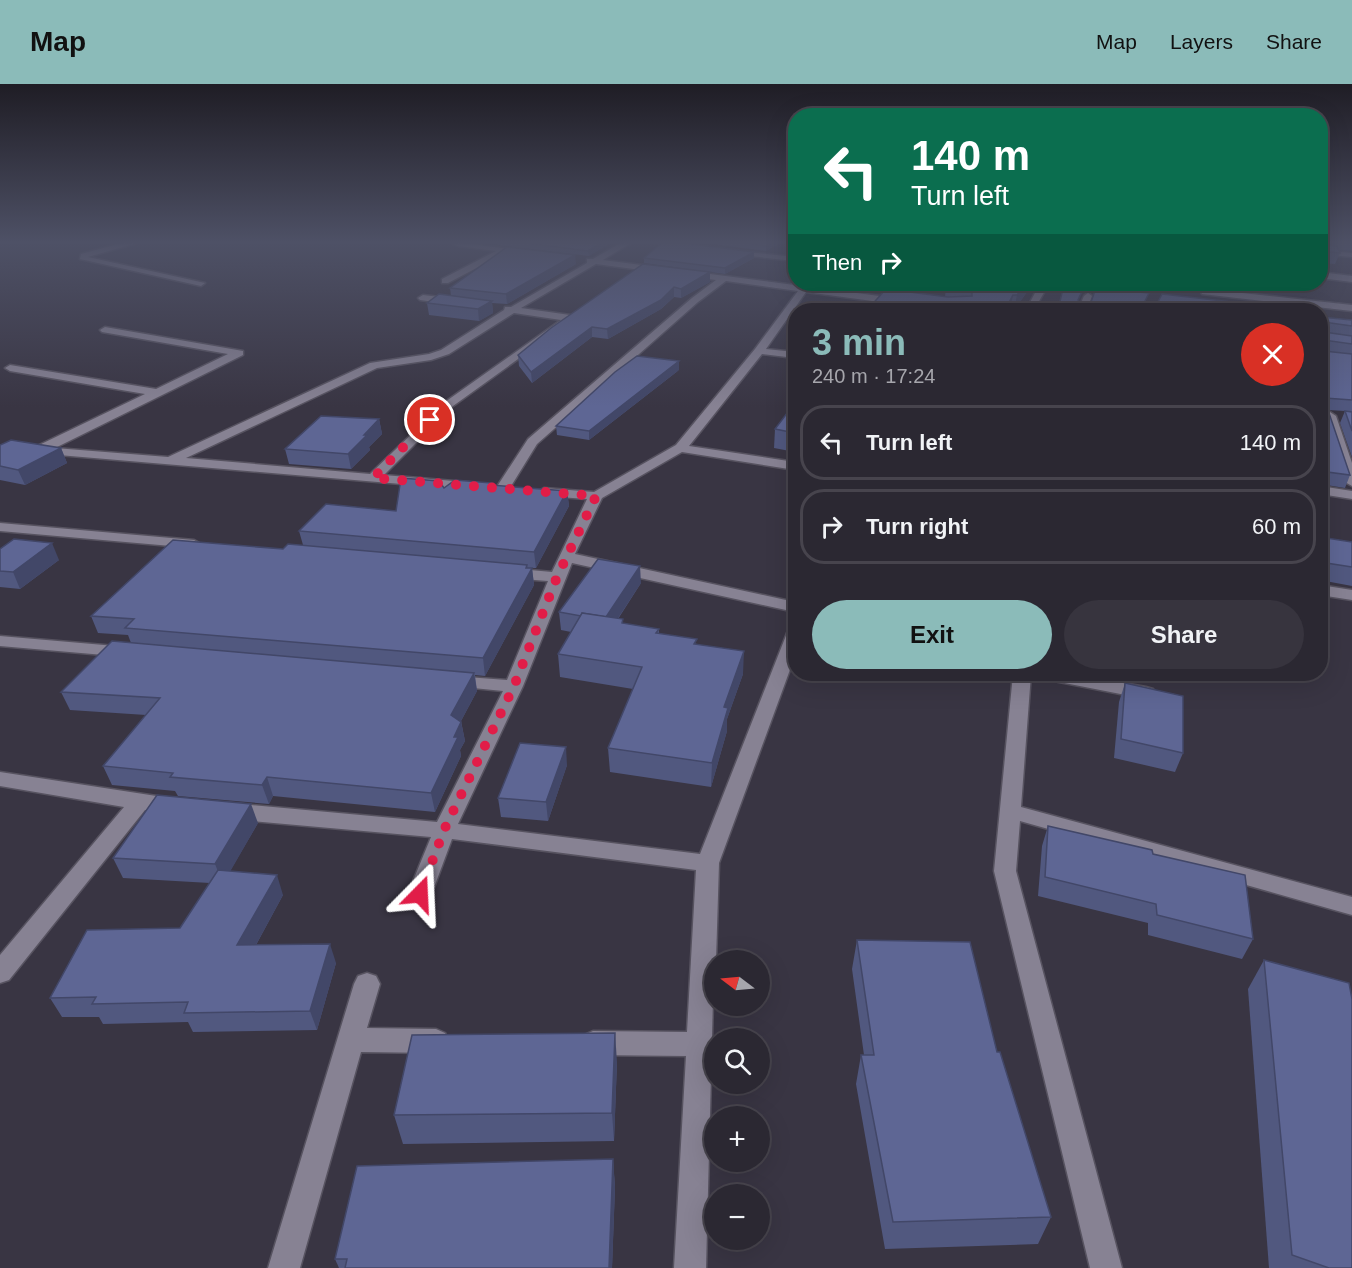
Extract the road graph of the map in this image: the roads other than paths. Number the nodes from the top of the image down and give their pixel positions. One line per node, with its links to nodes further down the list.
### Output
1 (532, 296): 16 (street)
2 (700, 296): 31 (street)
3 (863, 296): 7 (street)
4 (1088, 296): 10 (street)
5 (1244, 296): 11 (street)
6 (423, 298): 12 (street)
7 (878, 299): 8 (street); 9 (street)
8 (875, 303)
9 (910, 303)
10 (1085, 303)
11 (1306, 303)
12 (467, 304)
13 (1328, 305): 15 (street)
14 (490, 306): 16 (street)
15 (1352, 308)
16 (512, 309): 27 (street); 29 (street)
17 (788, 312): 19 (street)
18 (105, 330): 22 (street)
19 (759, 351): 20 (street); 25 (street)
20 (788, 354)
21 (10, 368): 22 (street)
22 (157, 393): 26 (street)
23 (1331, 416): 30 (street)
24 (21, 448): 26 (street)
25 (680, 448): 28 (street); 34 (street)
26 (40, 450): 27 (street)
27 (171, 461): 29 (street)
28 (788, 465)
29 (373, 478): 31 (street)
30 (1352, 482)
31 (515, 489): 34 (street)
32 (1328, 491): 33 (street)
33 (1352, 495)
34 (596, 496): 37 (street)
35 (0, 527): 36 (street)
36 (213, 546)
37 (566, 557): 39 (street); 42 (street)
38 (498, 572): 39 (street)
39 (557, 577): 49 (street)
40 (1328, 592): 41 (street)
41 (1352, 596)
42 (788, 605)
43 (0, 641): 45 (street)
44 (788, 652): 55 (street)
45 (143, 653)
46 (430, 679): 49 (street)
47 (1021, 681): 53 (street)
48 (1082, 681): 50 (street)
49 (514, 686): 54 (street)
50 (1148, 693)
51 (0, 779): 52 (street)
52 (140, 802): 54 (street); 58 (street)
53 (1010, 811): 57 (street); 66 (street)
54 (444, 830): 55 (street); 56 (street)
55 (708, 863): 63 (street)
56 (420, 894)
57 (1352, 906)
58 (0, 974)
59 (367, 984): 60 (street)
60 (351, 1040): 61 (street); 64 (street)
61 (456, 1041)
62 (572, 1043): 63 (street)
63 (700, 1044): 65 (street)
64 (284, 1268)
65 (690, 1268)
66 (1106, 1268)

